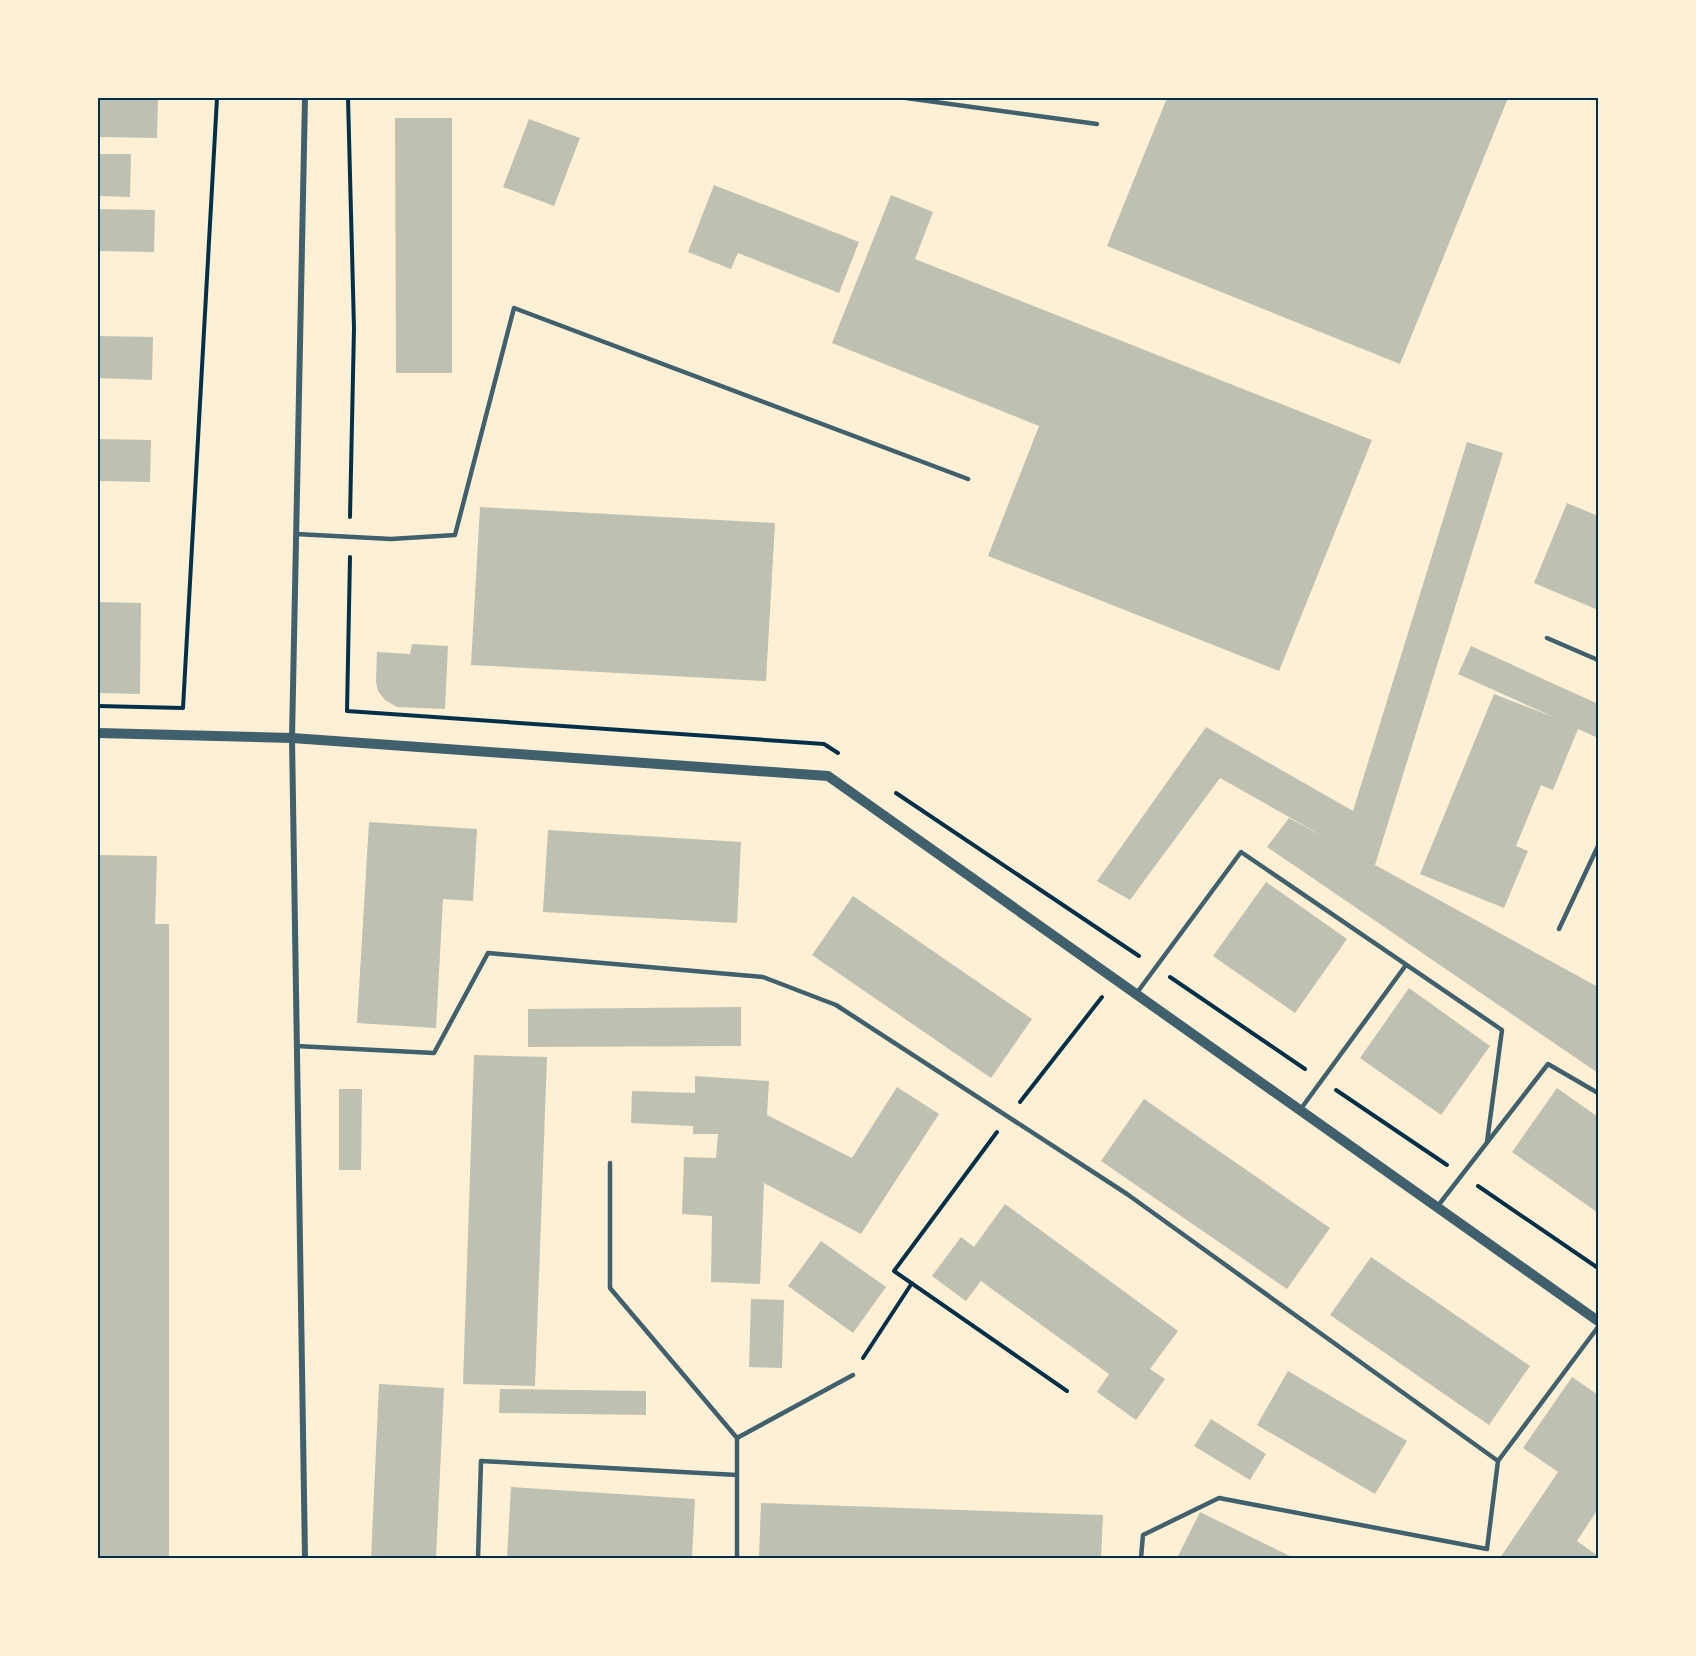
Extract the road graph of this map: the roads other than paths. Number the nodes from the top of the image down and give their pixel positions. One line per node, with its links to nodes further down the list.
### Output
1 (305, 98): 5 (street)
2 (906, 98): 3 (lane)
3 (1097, 124)
4 (968, 479): 5 (lane)
5 (296, 534): 9 (street)
6 (1546, 638): 7 (lane)
7 (1599, 660)
8 (98, 733): 9 (street)
9 (292, 738): 13 (street); 14 (street)
10 (1599, 846): 11 (lane)
11 (1559, 929)
12 (1406, 965): 13 (lane); 16 (lane); 17 (lane)
13 (1136, 995): 16 (street)
14 (296, 1046): 24 (lane); 26 (street)
15 (1599, 1094): 17 (lane)
16 (1300, 1110): 19 (street)
17 (1487, 1142): 19 (lane)
18 (610, 1163): 23 (lane)
19 (1437, 1207): 20 (street)
20 (1599, 1321)
21 (1599, 1327): 24 (lane)
22 (853, 1375): 23 (lane)
23 (737, 1438): 25 (lane)
24 (1498, 1461): 29 (lane)
25 (737, 1475): 27 (lane); 28 (lane)
26 (305, 1558)
27 (478, 1558)
28 (737, 1558)
29 (1141, 1558)

